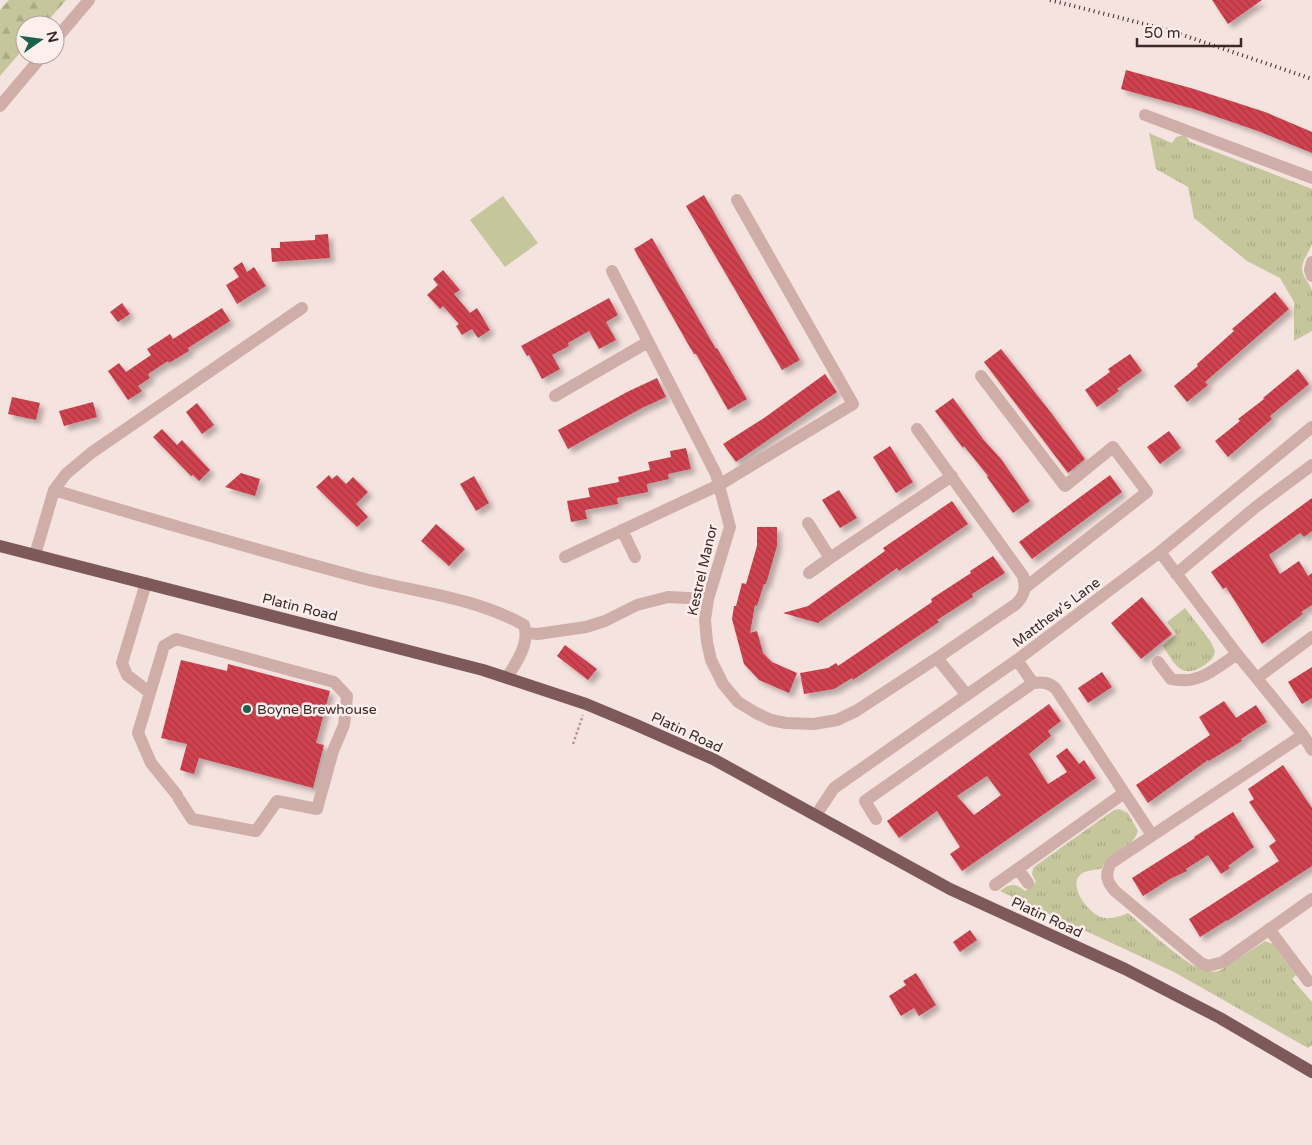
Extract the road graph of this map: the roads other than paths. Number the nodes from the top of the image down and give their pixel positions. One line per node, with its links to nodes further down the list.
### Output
1 (89, 0): 2 (street)
2 (65, 28)
3 (35, 65): 4 (street)
4 (0, 106)
5 (1145, 115): 6 (street)
6 (1312, 178)
7 (737, 200): 19 (street)
8 (1312, 262): 10 (street)
9 (612, 270): 12 (street, Kestrel Manor)
10 (1312, 276)
11 (302, 308): 20 (street)
12 (648, 342): 14 (street); 19 (street, Kestrel Manor)
13 (981, 376): 32 (street, Kestrel Manor)
14 (555, 396)
15 (1312, 427): 24 (street, Matthew's Lane)
16 (917, 429): 18 (street)
17 (1312, 465): 30 (street)
18 (952, 476): 28 (street); 32 (street)
19 (719, 485): 22 (street); 33 (street, Kestrel Manor)
20 (54, 490): 25 (street); 34 (street)
21 (808, 523): 28 (street)
22 (622, 530): 26 (street); 27 (street)
23 (0, 546): 25 (main road, Platin Road)
24 (1160, 552): 30 (street); 38 (street, Matthew's Lane)
25 (34, 554): 31 (main road, Platin Road)
26 (565, 557)
27 (635, 557)
28 (830, 558): 29 (street)
29 (809, 573)
30 (1176, 574): 36 (street)
31 (146, 583): 40 (main road, Platin Road); 43 (street)
32 (1026, 587): 37 (street, Kestrel Manor)
33 (708, 599): 34 (street); 37 (street, Kestrel Manor)
34 (527, 633): 40 (street)
35 (1312, 637): 41 (street)
36 (1237, 654): 39 (street); 41 (street)
37 (937, 658): 44 (street)
38 (1017, 660): 42 (street); 44 (street, Matthew's Lane)
39 (1158, 662)
40 (507, 677): 48 (main road, Platin Road)
41 (1257, 678): 45 (street)
42 (1033, 684): 47 (street); 49 (street)
43 (150, 693): 43 (street)
44 (966, 694): 48 (street, Matthew's Lane)
45 (1303, 735): 46 (street); 50 (street)
46 (1312, 750)
47 (1124, 793): 50 (street); 51 (street)
48 (816, 815): 57 (main road, Platin Road)
49 (876, 819)
50 (1152, 835): 55 (street)
51 (1018, 869): 52 (street); 53 (street)
52 (1028, 884)
53 (995, 885)
54 (1312, 899): 55 (street)
55 (1269, 929): 56 (street)
56 (1308, 981)
57 (1312, 1072)

